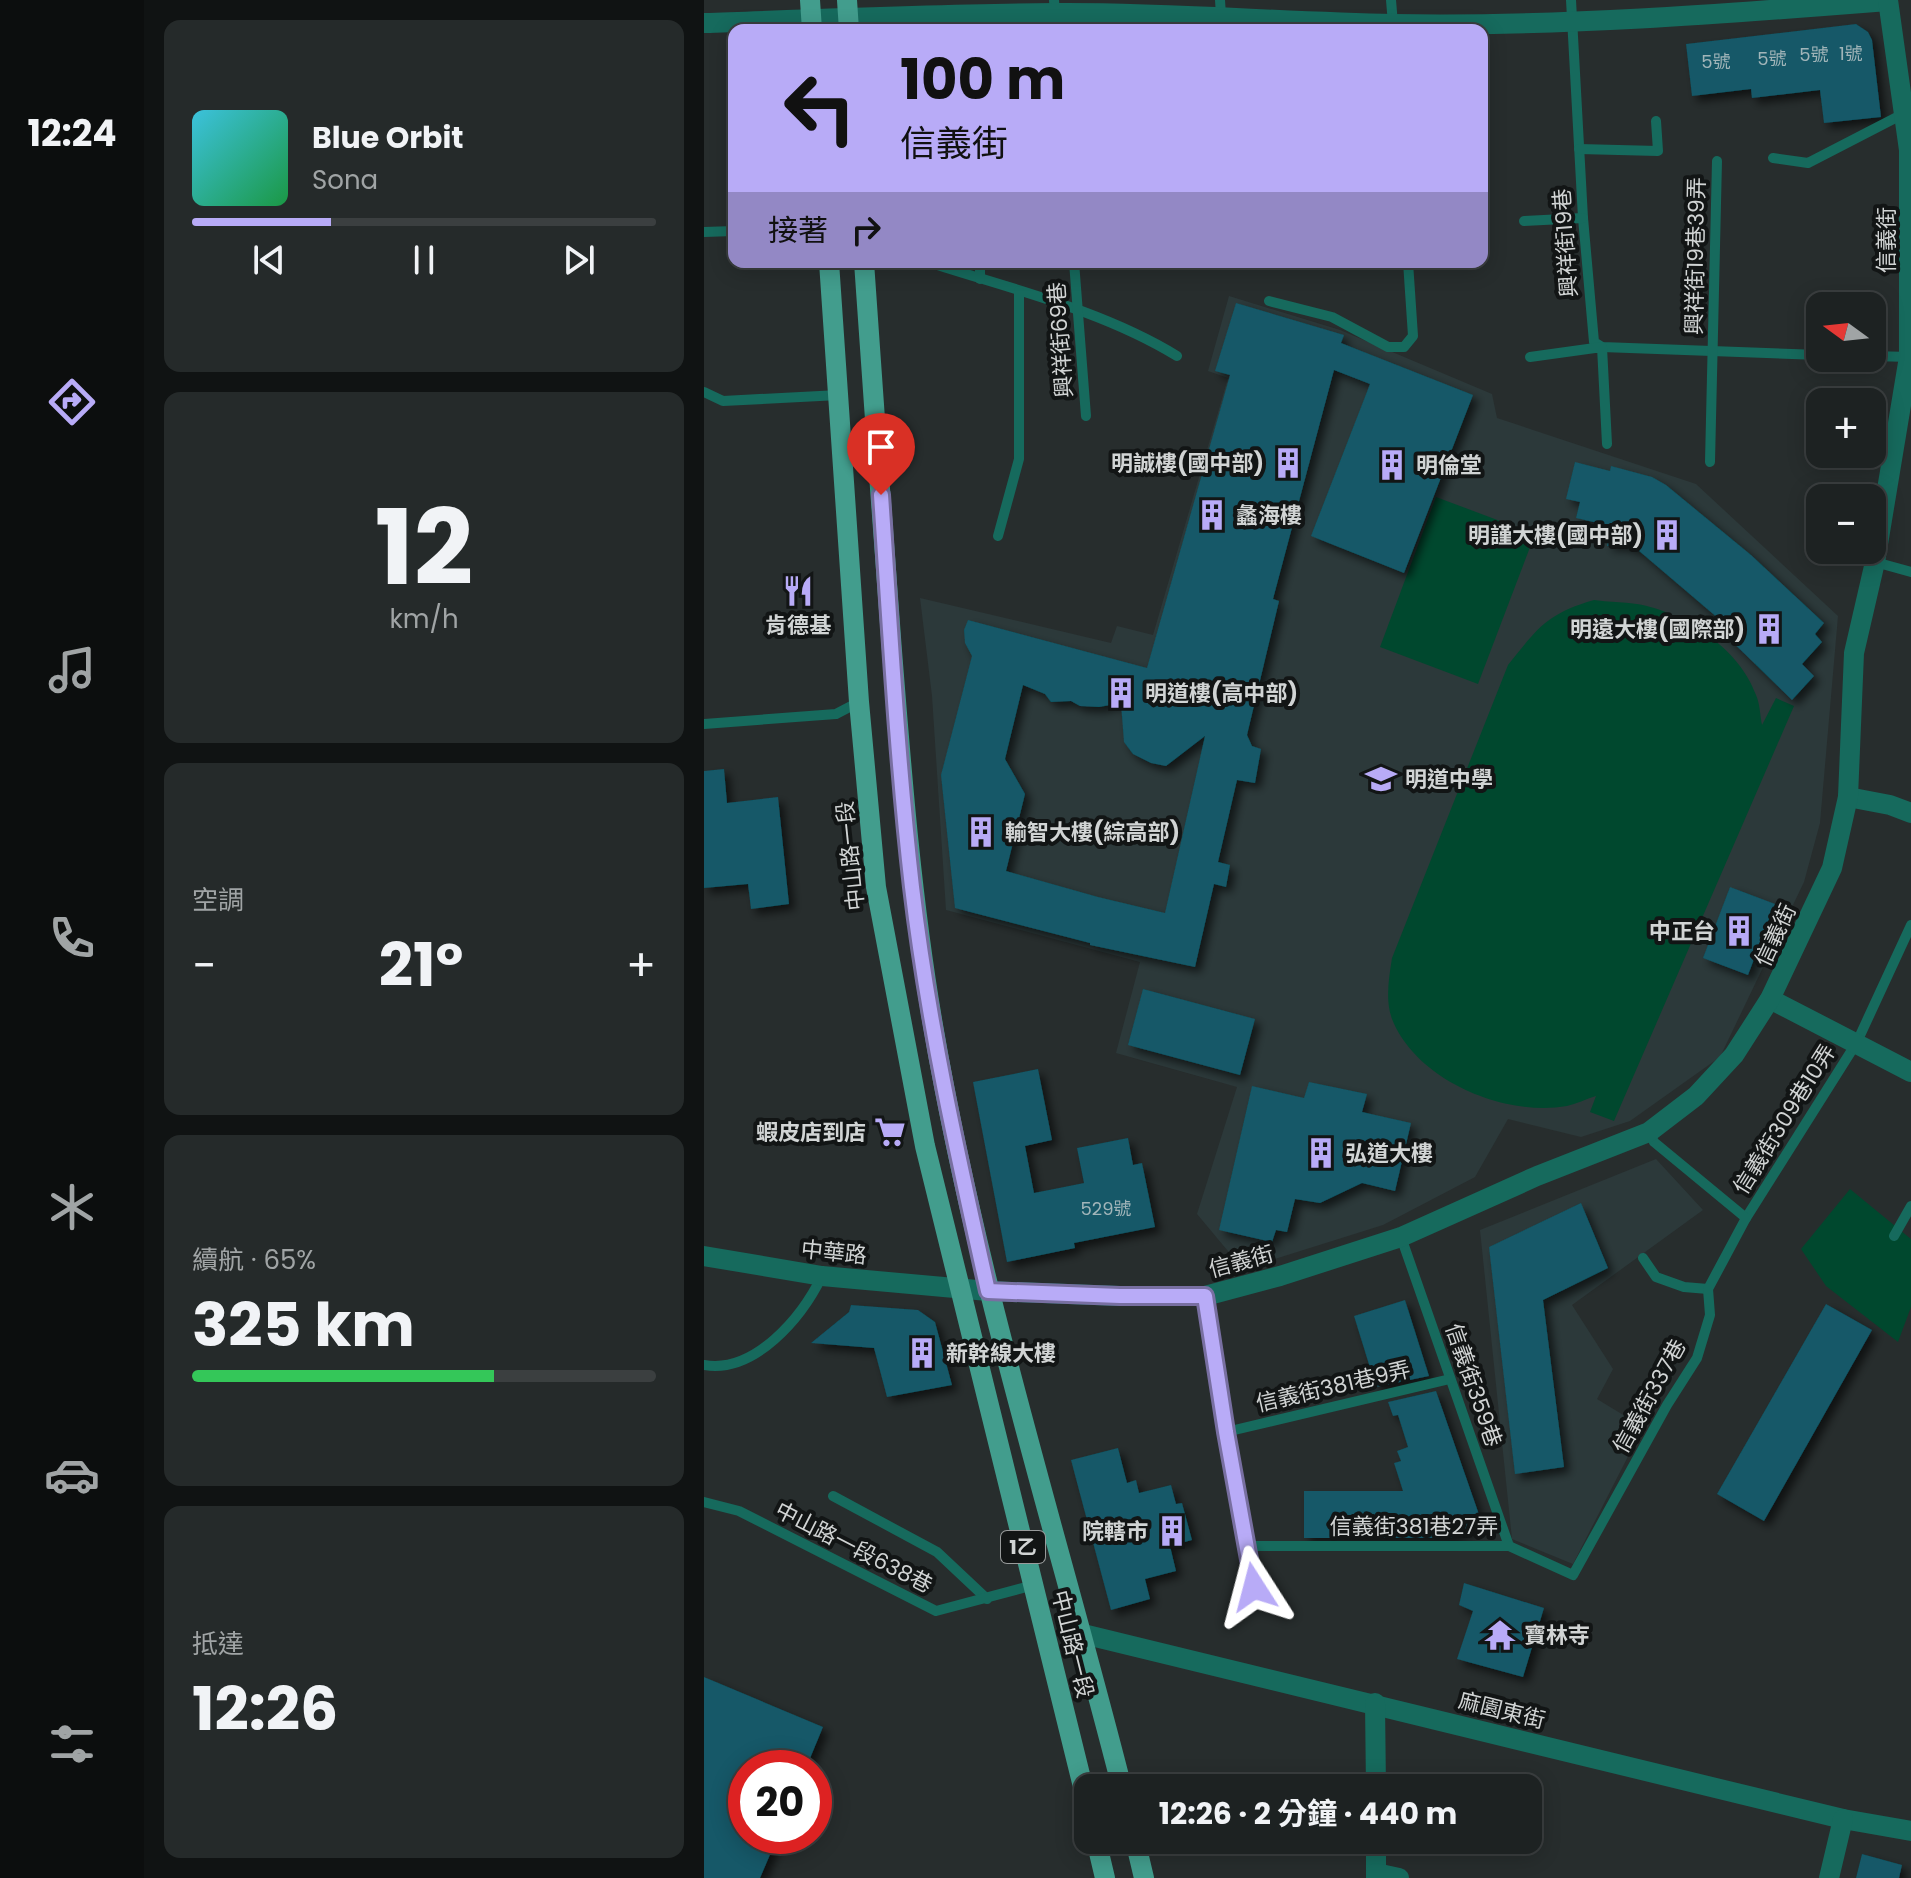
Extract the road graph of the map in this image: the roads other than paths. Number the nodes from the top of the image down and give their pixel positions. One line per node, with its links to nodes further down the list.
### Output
1 (1391, 0): 12 (lane)
2 (1571, 0): 9 (lane, 興祥街19巷)
3 (1888, 0): 4 (street); 14 (street, 信義街)
4 (1692, 8): 9 (street)
5 (1055, 14): 6 (street); 7 (street)
6 (1221, 15): 11 (street)
7 (849, 16): 8 (street)
8 (811, 17): 10 (street)
9 (1572, 21): 13 (street); 16 (lane, 興祥街19巷)
10 (704, 23)
11 (1351, 24)
12 (1394, 24)
13 (1483, 24)
14 (1903, 114): 17 (street, 信義街); 18 (lane)
15 (1656, 121): 16 (lane)
16 (1579, 149): 20 (lane, 興祥街19巷)
17 (1910, 150): 40 (street, 信義街)
18 (1773, 158)
19 (1717, 161): 35 (lane, 興祥街19巷39弄)
20 (1583, 218): 21 (lane); 34 (lane, 興祥街19巷)
21 (1524, 221)
22 (728, 231): 23 (lane)
23 (704, 232)
24 (829, 268): 42 (main road, 中山路一段 / 1乙)
25 (864, 268): 69 (main road, 中山路一段 / 1乙)
26 (946, 268): 30 (lane)
27 (980, 268): 30 (lane)
28 (1074, 268): 33 (lane, 興祥街69巷)
29 (1408, 268): 32 (lane)
30 (980, 279): 31 (lane)
31 (1019, 291): 33 (lane); 47 (lane)
32 (1269, 301)
33 (1078, 311): 37 (lane); 43 (lane, 興祥街69巷)
34 (1602, 347): 35 (lane); 39 (lane); 44 (lane)
35 (1712, 353): 36 (lane); 45 (lane, 興祥街19巷39弄)
36 (1806, 355)
37 (1177, 356)
38 (1886, 356): 40 (lane)
39 (1530, 357)
40 (1910, 357): 46 (street, 信義街)
41 (704, 392): 42 (lane)
42 (839, 395): 51 (main road, 中山路一段 / 1乙)
43 (1086, 416)
44 (1607, 444)
45 (1710, 462)
46 (1886, 498)
47 (998, 536)
48 (1875, 564): 53 (street, 信義街)
49 (1882, 564): 50 (lane)
50 (1911, 572)
51 (859, 702): 52 (lane); 67 (main road, 中山路一段 / 1乙)
52 (704, 724)
53 (1848, 797): 54 (street); 56 (street, 信義街)
54 (1911, 813)
55 (1911, 925): 57 (lane, 信義街309巷10弄)
56 (1770, 999): 57 (street); 59 (street, 信義街)
57 (1857, 1042): 58 (street); 61 (lane, 信義街309巷10弄)
58 (1911, 1072)
59 (1649, 1132): 61 (lane); 63 (street, 信義街)
60 (1911, 1206): 62 (lane)
61 (1746, 1218): 68 (lane, 信義街337巷)
62 (1894, 1236)
63 (1401, 1237): 70 (street, 信義街); 72 (lane, 信義街359巷)
64 (704, 1256): 66 (street, 中華路)
65 (1643, 1258): 68 (lane)
66 (822, 1276): 67 (street, 中華路); 71 (lane)
67 (960, 1287): 69 (street, 信義街); 79 (main road, 中山路一段 / 1乙)
68 (1708, 1289): 78 (lane, 信義街337巷)
69 (988, 1291): 70 (street, 信義街); 82 (main road, 中山路一段 / 1乙)
70 (1205, 1296): 73 (lane)
71 (704, 1365)
72 (1450, 1379): 73 (lane, 信義街381巷9弄); 77 (lane, 信義街359巷)
73 (1226, 1432): 76 (lane)
74 (833, 1496): 81 (lane)
75 (704, 1502): 81 (lane, 中山路一段638巷)
76 (1248, 1546): 77 (lane, 信義街381巷27弄); 80 (lane)
77 (1509, 1546): 78 (lane, 信義街381巷27弄)
78 (1573, 1575)
79 (1034, 1585): 81 (lane, 中山路一段638巷); 84 (main road, 中山路一段 / 1乙)
80 (1254, 1587)
81 (987, 1599)
82 (1083, 1634): 83 (street, 麻園東街); 85 (main road, 中山路一段 / 1乙)
83 (1375, 1703): 86 (street); 87 (street, 麻園東街)
84 (1080, 1774)
85 (1118, 1774)
86 (1376, 1774)
87 (1843, 1819): 88 (street, 麻園東街); 96 (street)
88 (1911, 1831)
89 (1099, 1854): 93 (main road)
90 (1138, 1854): 94 (main road)
91 (1376, 1854): 92 (street)
92 (1376, 1875): 95 (street)
93 (1105, 1878)
94 (1144, 1878)
95 (1399, 1878)
96 (1829, 1878)

